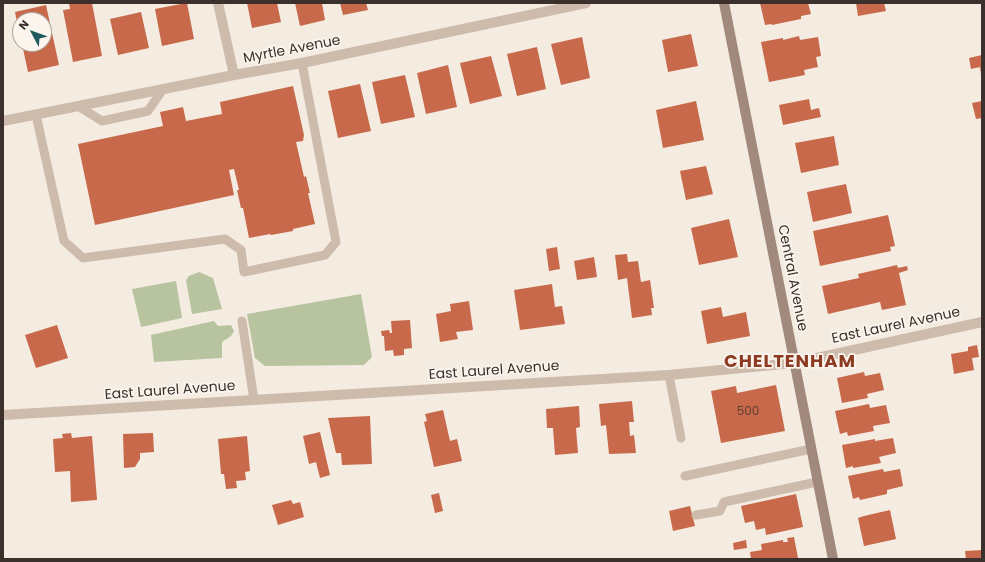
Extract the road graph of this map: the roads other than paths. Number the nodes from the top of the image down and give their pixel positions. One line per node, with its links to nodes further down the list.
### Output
1 (218, 3): 5 (street)
2 (586, 3): 4 (street, Myrtle Avenue)
3 (724, 3): 12 (main road, Central Avenue)
4 (302, 63): 5 (street, Myrtle Avenue); 8 (lane)
5 (234, 75): 6 (street, Myrtle Avenue)
6 (163, 89): 7 (street, Myrtle Avenue); 7 (lane)
7 (78, 106): 8 (street, Myrtle Avenue)
8 (36, 115): 9 (street, Myrtle Avenue)
9 (3, 121)
10 (242, 321): 14 (lane)
11 (982, 322): 12 (street, East Laurel Avenue)
12 (794, 363): 13 (street, East Laurel Avenue); 17 (main road, Central Avenue)
13 (669, 374): 14 (street, East Laurel Avenue); 16 (lane)
14 (254, 400): 15 (street, East Laurel Avenue)
15 (3, 416)
16 (681, 438)
17 (811, 450): 18 (lane); 19 (main road, Central Avenue)
18 (685, 476)
19 (817, 482): 20 (lane); 21 (main road, Central Avenue)
20 (696, 515)
21 (833, 559)

